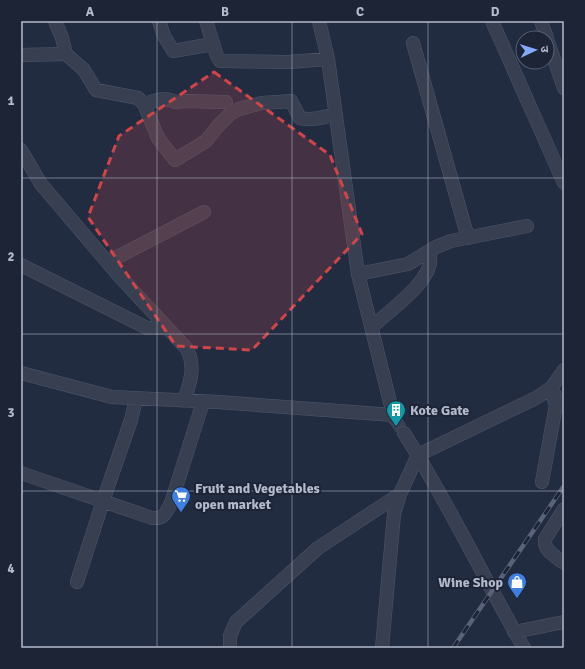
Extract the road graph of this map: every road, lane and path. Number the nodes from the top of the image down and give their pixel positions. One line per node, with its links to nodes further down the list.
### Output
1 (56, 21): 9 (street)
2 (159, 21): 7 (street)
3 (206, 21): 7 (street)
4 (319, 21): 11 (street)
5 (492, 21): 18 (street)
6 (412, 43): 22 (street)
7 (213, 44): 11 (street)
8 (555, 53): 12 (street)
9 (66, 54): 10 (street); 15 (street)
10 (21, 55)
11 (328, 59): 16 (street)
12 (560, 62): 13 (street)
13 (564, 88)
14 (226, 102): 15 (street)
15 (144, 104): 16 (street)
16 (336, 114): 26 (street)
17 (21, 150): 24 (street)
18 (558, 153): 19 (street)
19 (564, 183)
20 (204, 212): 24 (street)
21 (527, 226): 22 (street)
22 (468, 238): 23 (street)
23 (430, 251): 26 (street); 27 (street)
24 (108, 262): 28 (street)
25 (21, 265): 28 (street)
26 (358, 274): 27 (street)
27 (372, 327): 34 (street)
28 (167, 328): 33 (street)
29 (564, 370): 31 (street)
30 (21, 373): 32 (street)
31 (556, 392): 36 (street); 38 (street)
32 (136, 399): 33 (street); 40 (street)
33 (184, 401): 34 (street)
34 (203, 402): 40 (street)
35 (404, 433): 36 (street)
36 (418, 455): 39 (street); 45 (street)
37 (21, 472): 40 (street)
38 (542, 482)
39 (400, 494): 46 (street); 47 (street)
40 (102, 501): 43 (street)
41 (564, 509): 42 (street)
42 (564, 563)
43 (77, 582)
44 (564, 622): 45 (street)
45 (514, 632): 48 (street)
46 (230, 648)
47 (382, 648)
48 (524, 648)

